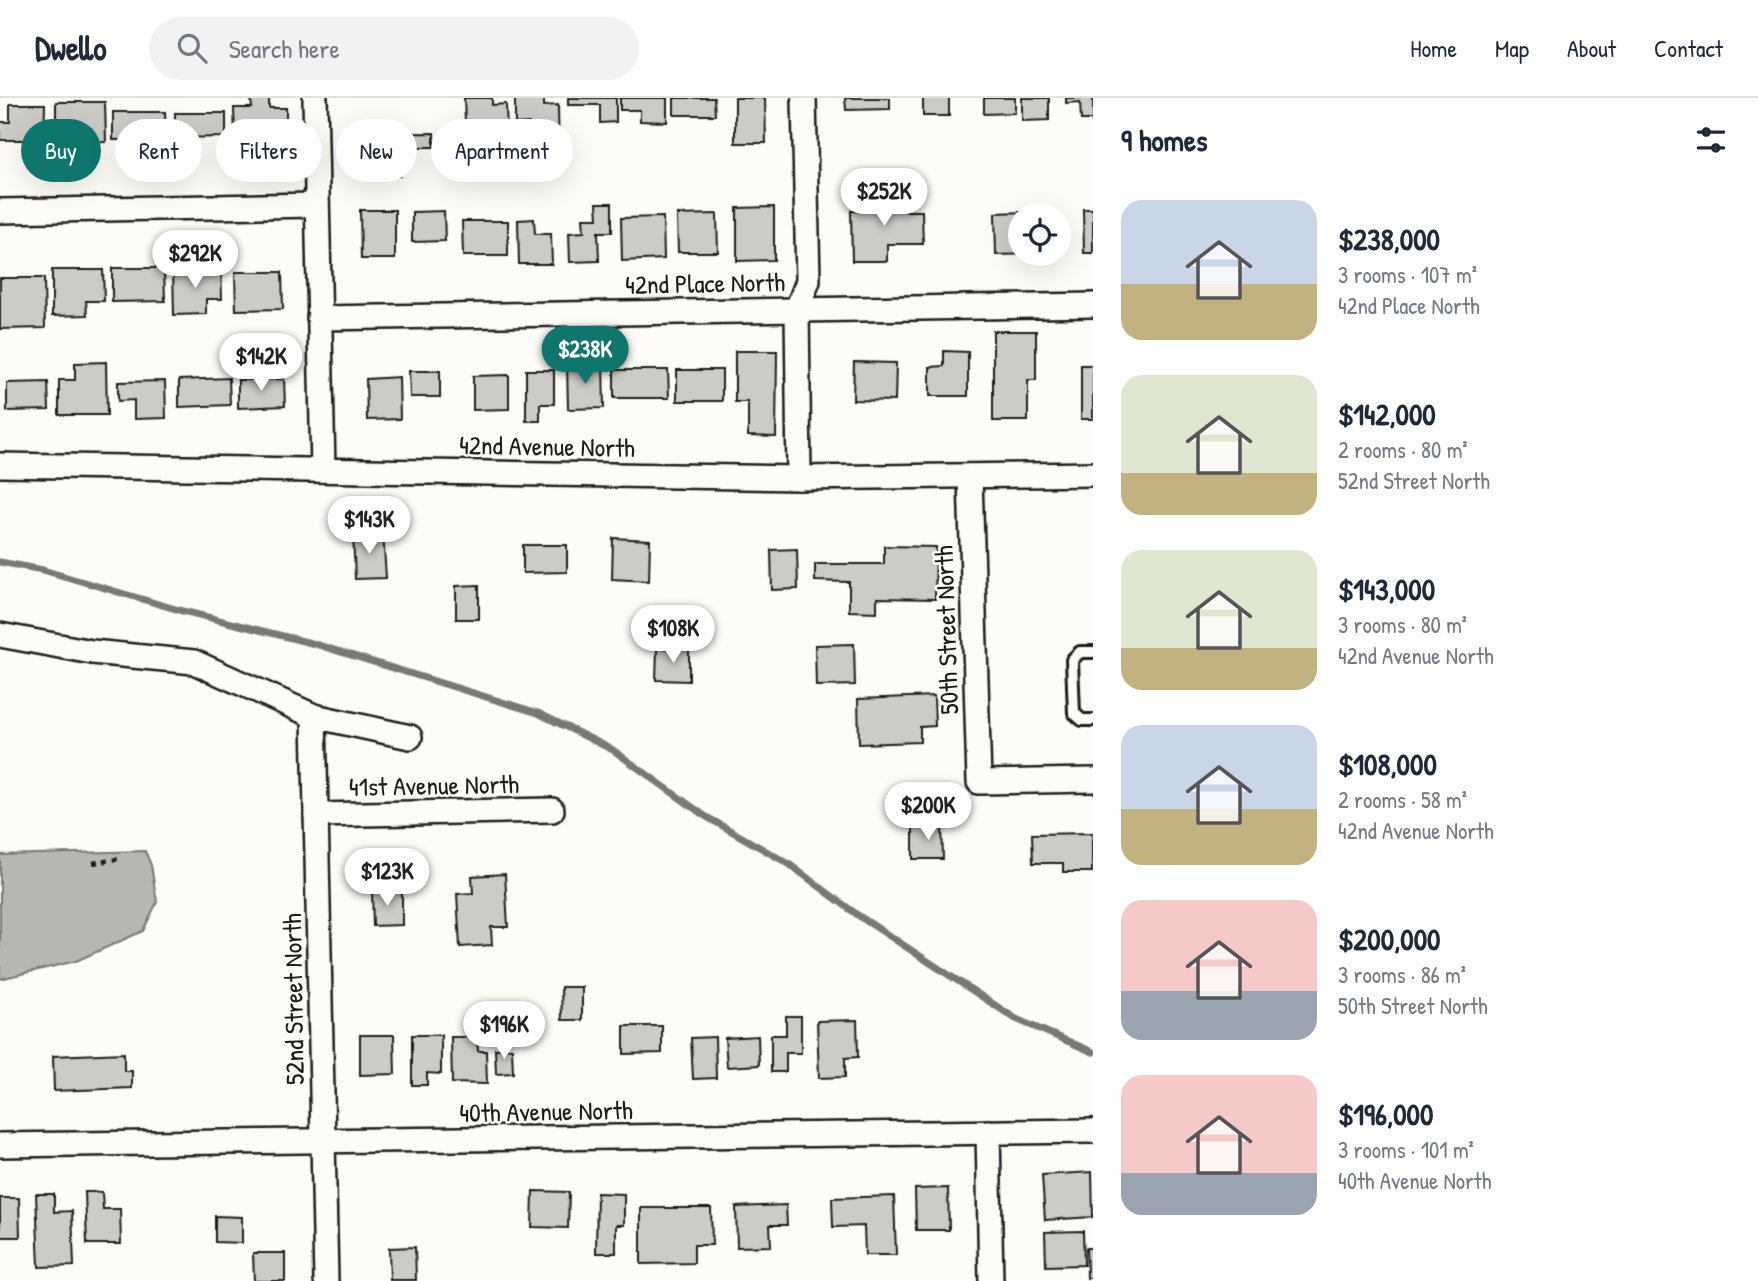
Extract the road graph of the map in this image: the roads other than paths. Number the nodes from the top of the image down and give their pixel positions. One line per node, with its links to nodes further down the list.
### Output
1 (315, 98): 3 (street)
2 (804, 98): 6 (street)
3 (316, 205): 4 (street); 7 (street)
4 (0, 211)
5 (1093, 305): 6 (street, 42nd Place North)
6 (797, 309): 7 (street, 42nd Place North); 12 (street)
7 (319, 318): 9 (street)
8 (0, 465): 9 (street, 42nd Avenue North)
9 (323, 470): 12 (street, 42nd Avenue North)
10 (1093, 474): 11 (street, 42nd Avenue North)
11 (970, 476): 12 (street, 42nd Avenue North); 18 (street, 50th Street North)
12 (799, 478)
13 (0, 635): 15 (street)
14 (1093, 652): 16 (lane)
15 (314, 716): 17 (street); 20 (street, 52nd Street North)
16 (1093, 720)
17 (410, 737)
18 (1093, 780)
19 (552, 810): 20 (street, 41st Avenue North)
20 (316, 815): 23 (street, 52nd Street North)
21 (1093, 1131): 22 (street, 40th Avenue North)
22 (988, 1132): 23 (street, 40th Avenue North); 26 (street)
23 (325, 1142): 24 (street, 40th Avenue North); 25 (street, 52nd Street North)
24 (0, 1145)
25 (326, 1281)
26 (990, 1281)

